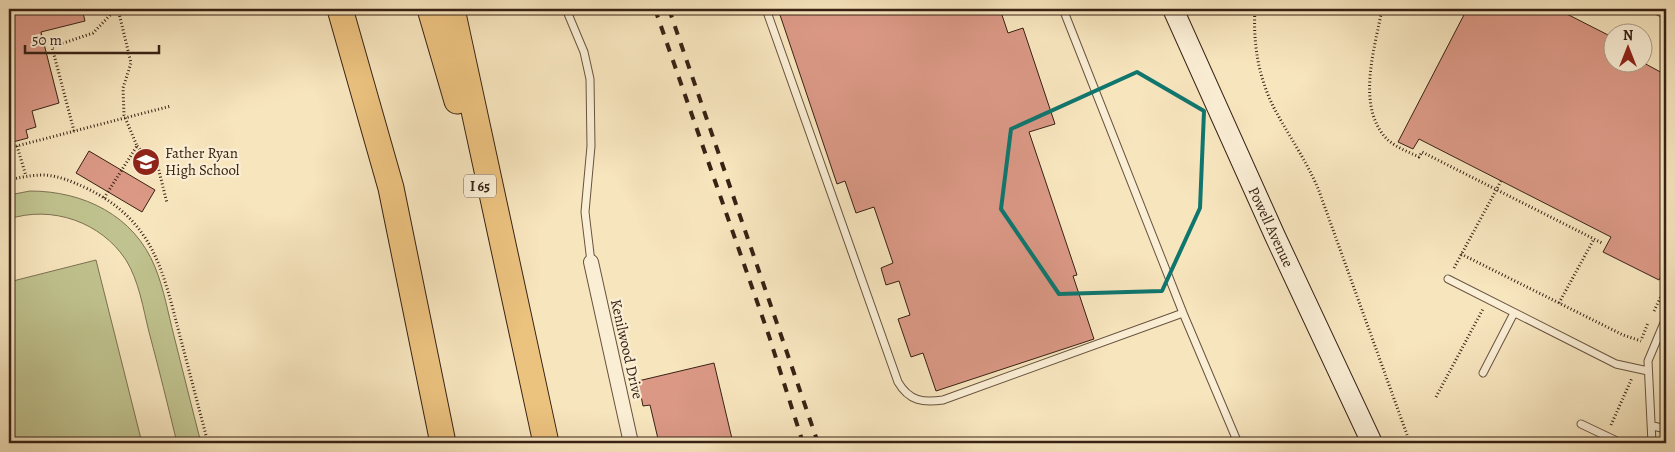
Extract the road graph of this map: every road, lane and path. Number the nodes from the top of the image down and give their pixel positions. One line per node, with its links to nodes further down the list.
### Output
1 (117, 9): 14 (path); 15 (path)
2 (340, 9): 44 (highway)
3 (430, 9): 36 (highway, I 65)
4 (452, 9): 36 (highway)
5 (566, 9): 28 (lane)
6 (766, 9): 32 (lane)
7 (1063, 9): 32 (lane)
8 (1174, 9): 48 (main road, Powell Avenue)
9 (1255, 9): 49 (path)
10 (1382, 9): 22 (path)
11 (1654, 9): 12 (lane)
12 (1666, 15)
13 (171, 106): 14 (path)
14 (125, 118): 15 (path); 17 (path)
15 (74, 131): 16 (path)
16 (17, 146): 18 (path); 19 (path)
17 (137, 146): 23 (path); 24 (path)
18 (9, 148)
19 (26, 176): 20 (path); 23 (path)
20 (9, 180)
21 (1500, 181): 22 (path)
22 (1496, 189): 25 (path); 27 (path)
23 (104, 198): 43 (path)
24 (167, 203)
25 (1594, 239): 26 (path); 31 (path)
26 (1602, 243)
27 (1461, 254): 29 (path); 31 (path)
28 (591, 262): 46 (street, Kenilwood Drive)
29 (1448, 279): 30 (lane)
30 (1488, 300): 33 (lane); 39 (path)
31 (1559, 303): 35 (path)
32 (1183, 313): 47 (lane)
33 (1514, 313): 37 (lane); 38 (lane)
34 (1666, 318): 37 (lane)
35 (1641, 341)
36 (528, 364): 45 (highway, I 65)
37 (1648, 371): 41 (lane)
38 (1483, 373)
39 (1436, 397)
40 (1581, 424): 50 (lane)
41 (1653, 426): 42 (lane); 51 (lane)
42 (1666, 429)
43 (208, 443)
44 (443, 443)
45 (546, 443)
46 (631, 443)
47 (1238, 443)
48 (1372, 443)
49 (1410, 443)
50 (1621, 443)
51 (1652, 443)

